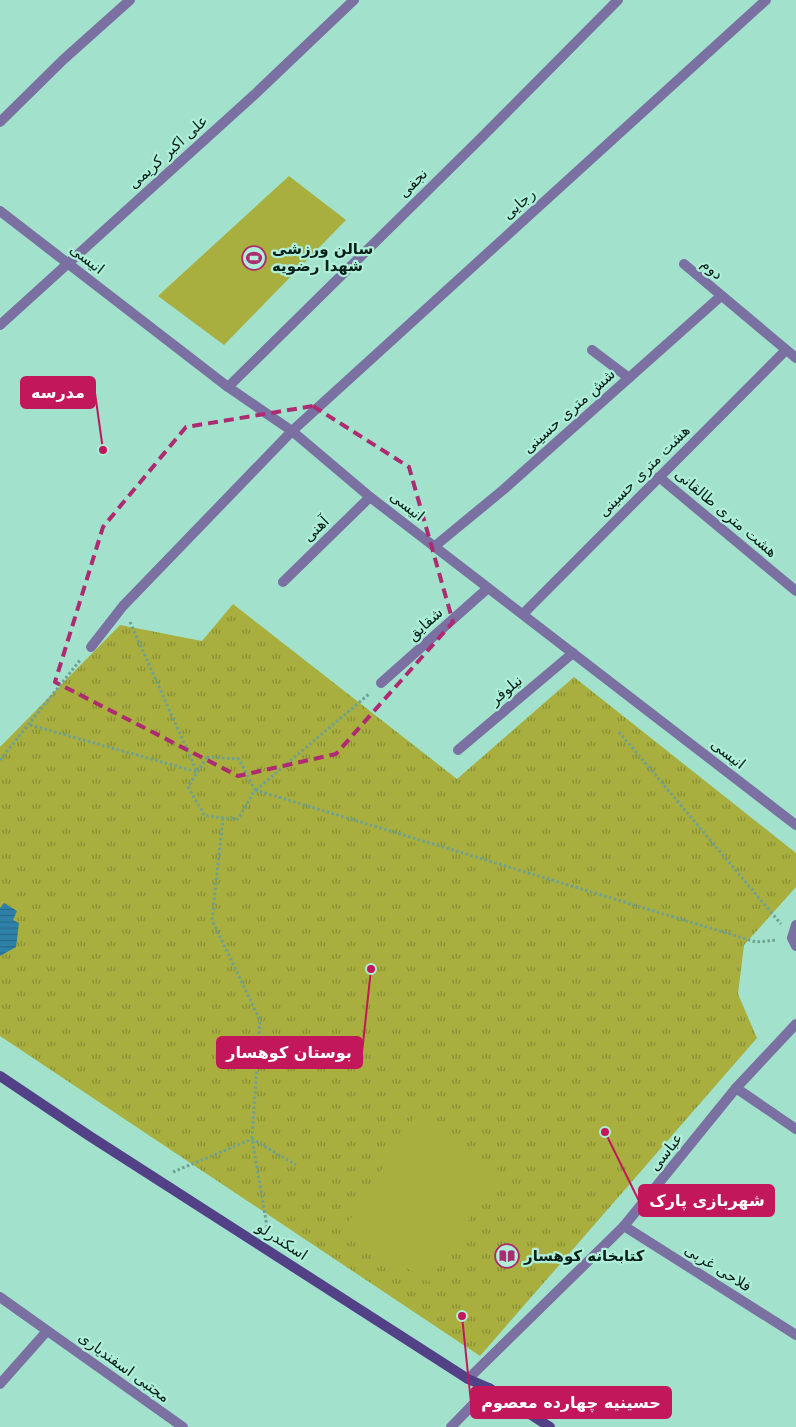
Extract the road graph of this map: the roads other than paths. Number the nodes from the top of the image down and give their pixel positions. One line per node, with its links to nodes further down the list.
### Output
1 (130, 0): 5 (street)
2 (354, 0): 7 (street, علی اکبر کریمی)
3 (618, 0): 15 (street, نجفی)
4 (766, 0): 16 (street, رجایی)
5 (0, 122)
6 (0, 211): 7 (street, انیسی)
7 (67, 263): 10 (street, علی اکبر کریمی); 15 (street, انیسی)
8 (684, 264): 9 (street, دوم)
9 (721, 296): 12 (street, دوم); 14 (street, شش متری حسینی)
10 (0, 325)
11 (592, 350): 14 (street)
12 (786, 350): 13 (street, دوم); 17 (street, هشت متری حسینی)
13 (796, 358)
14 (629, 378): 19 (street, شش متری حسینی)
15 (228, 387): 16 (street, انیسی)
16 (292, 431): 18 (street, انیسی); 24 (street, رجایی)
17 (660, 477): 22 (street, هشت متری طالقانی); 23 (street, هشت متری حسینی)
18 (370, 497): 19 (street, انیسی); 20 (street, آهنی)
19 (435, 546): 21 (street, انیسی)
20 (283, 582)
21 (488, 588): 23 (street, انیسی); 26 (street, شقایق)
22 (796, 591)
23 (523, 614): 25 (street, انیسی)
24 (91, 647)
25 (573, 653): 27 (street, نیلوفر); 28 (street, انیسی)
26 (381, 683)
27 (458, 750)
28 (796, 825)
29 (796, 925): 30 (street)
30 (794, 942)
31 (796, 1024): 33 (street, عباسی)
32 (0, 1076): 39 (main road, اسکندرلو)
33 (736, 1088): 34 (street); 35 (street, عباسی)
34 (796, 1129)
35 (624, 1226): 38 (street, فلاحی غربی); 39 (street, عباسی)
36 (0, 1297): 37 (street, مجتبی اسفندیاری)
37 (48, 1330): 40 (street); 42 (street, مجتبی اسفندیاری)
38 (796, 1335)
39 (468, 1379): 41 (main road, اسکندرلو)
40 (0, 1384)
41 (489, 1388): 43 (street); 44 (main road, اسکندرلو)
42 (183, 1427)
43 (451, 1427)
44 (550, 1427)

